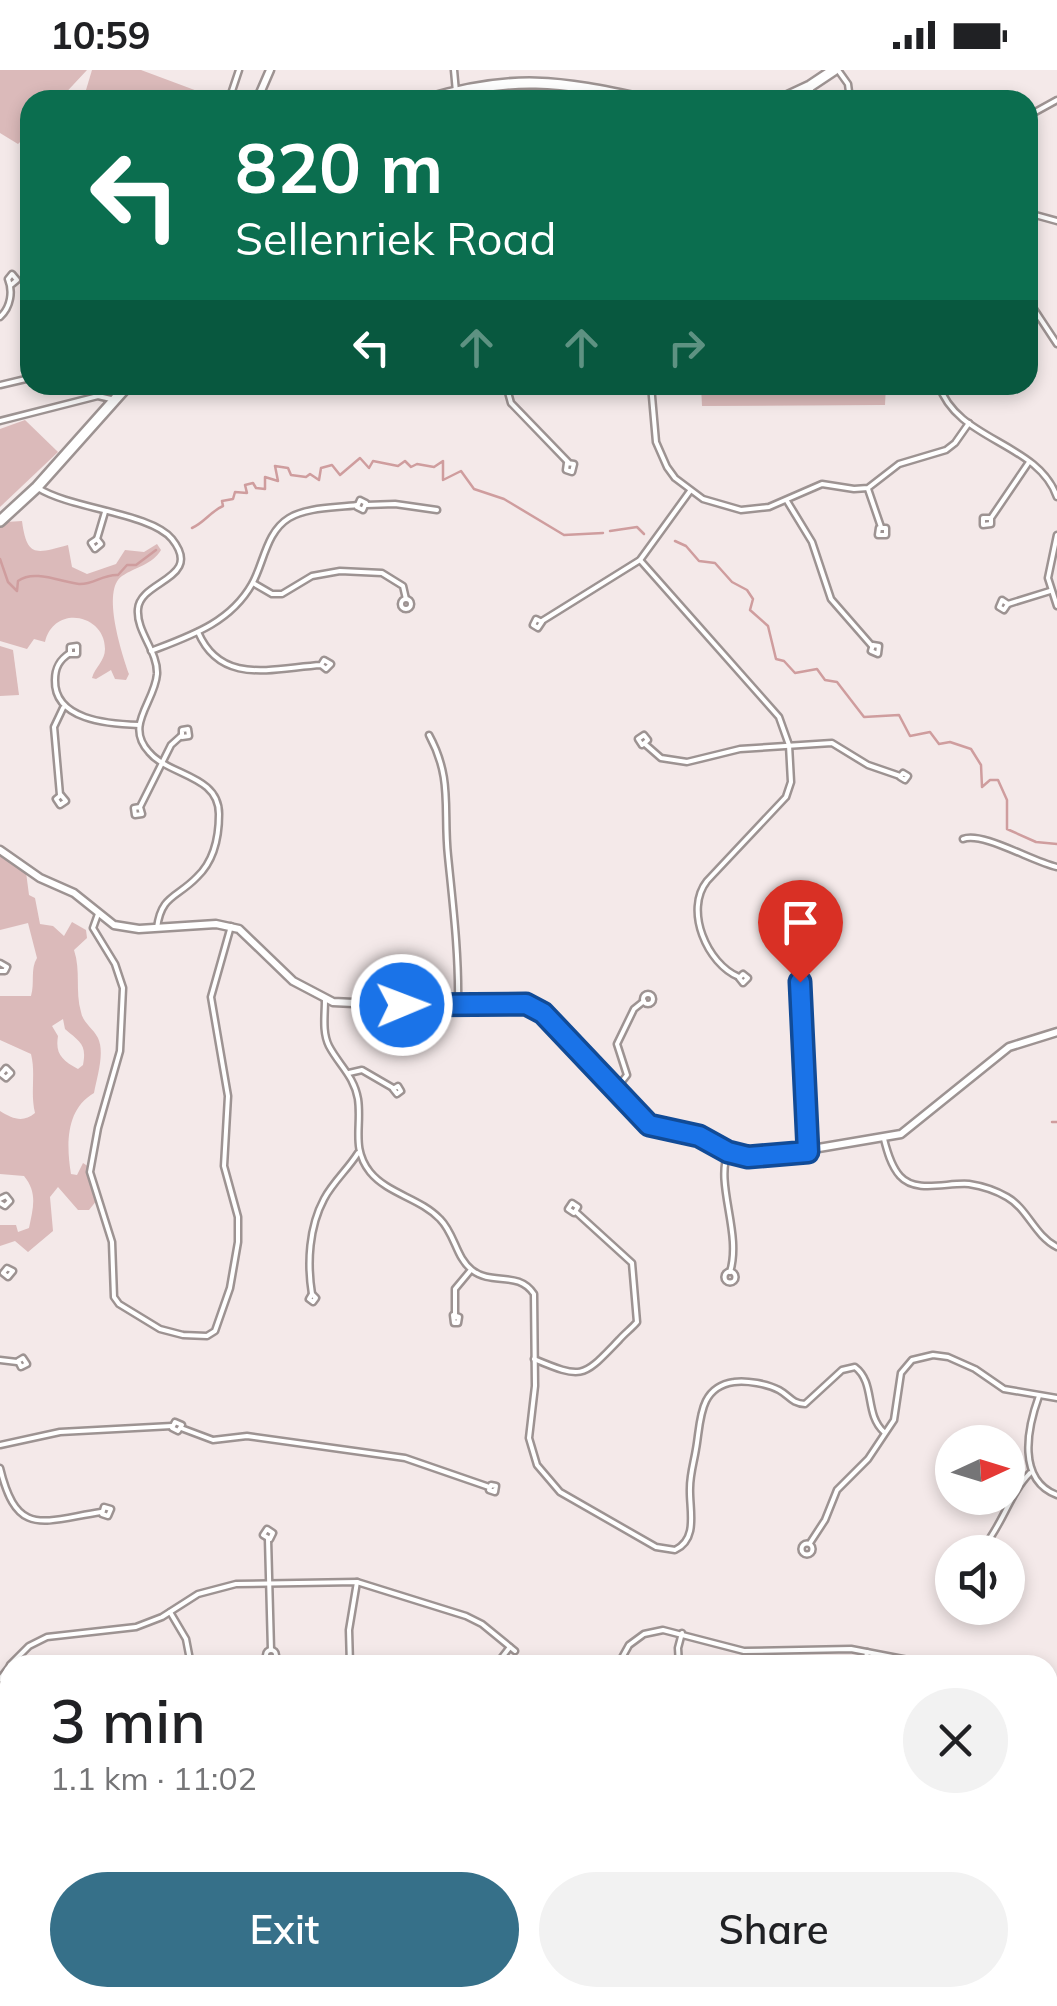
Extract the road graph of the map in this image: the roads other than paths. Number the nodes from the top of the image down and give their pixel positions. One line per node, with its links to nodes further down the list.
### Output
1 (836, 70): 2 (main road)
2 (810, 86): 5 (main road); 6 (street)
3 (465, 90): 4 (main road)
4 (599, 90)
5 (801, 90)
6 (811, 90)
7 (12, 285): 9 (street)
8 (1038, 315): 10 (street)
9 (0, 317)
10 (1057, 344)
11 (119, 395): 15 (main road)
12 (509, 395): 19 (street)
13 (652, 395): 22 (street)
14 (944, 395): 17 (street)
15 (114, 401): 16 (street); 20 (main road)
16 (0, 421)
17 (969, 422): 18 (street); 21 (street)
18 (1029, 461): 23 (street); 27 (street)
19 (568, 462)
20 (37, 487): 26 (street); 28 (main road)
21 (868, 488): 24 (street); 29 (street)
22 (690, 491): 24 (street); 32 (street)
23 (1057, 497)
24 (787, 501): 40 (street)
25 (437, 510): 33 (street)
26 (105, 512): 31 (street); 41 (street)
27 (991, 518)
28 (0, 521)
29 (881, 527)
30 (1057, 535): 34 (street)
31 (97, 539)
32 (640, 560): 38 (street); 49 (street)
33 (253, 583): 35 (street); 39 (street)
34 (1050, 592): 36 (street); 37 (street)
35 (406, 599)
36 (1008, 604)
37 (1057, 606)
38 (542, 620)
39 (198, 632): 41 (street); 43 (street)
40 (872, 646)
41 (151, 651): 45 (street)
42 (70, 653): 44 (street)
43 (321, 664)
44 (64, 706): 45 (street); 52 (street)
45 (139, 724): 50 (street)
46 (429, 735): 66 (street)
47 (181, 736): 50 (street)
48 (644, 744): 49 (street)
49 (789, 746): 51 (street); 63 (street)
50 (162, 763): 53 (street); 59 (street)
51 (900, 776)
52 (60, 796)
53 (140, 807)
54 (964, 839): 56 (street)
55 (0, 850): 57 (street)
56 (1057, 866)
57 (98, 914): 58 (street); 59 (street)
58 (231, 926): 59 (street); 64 (street)
59 (160, 928)
60 (801, 955): 73 (street)
61 (0, 962): 62 (street)
62 (0, 971)
63 (739, 977)
64 (329, 1001): 66 (street); 68 (street)
65 (644, 1001): 70 (street)
66 (458, 1004): 70 (street)
67 (1057, 1032): 71 (street)
68 (349, 1073): 69 (street); 74 (street)
69 (393, 1088)
70 (616, 1089): 72 (street)
71 (884, 1139): 73 (street); 76 (street)
72 (728, 1152): 73 (street); 78 (street)
73 (808, 1152)
74 (358, 1153): 77 (street); 79 (street)
75 (576, 1212): 81 (street)
76 (1057, 1246)
77 (471, 1270): 80 (street); 81 (street)
78 (730, 1272)
79 (312, 1294)
80 (454, 1315)
81 (534, 1358): 86 (street)
82 (0, 1360): 83 (street)
83 (17, 1362)
84 (1039, 1396): 85 (street); 86 (street); 89 (street)
85 (1057, 1398)
86 (884, 1432): 95 (street)
87 (0, 1445): 90 (street)
88 (0, 1468): 92 (street)
89 (1030, 1473): 91 (street); 93 (street)
90 (489, 1487)
91 (1057, 1495)
92 (102, 1512)
93 (994, 1535)
94 (268, 1539): 96 (street)
95 (810, 1543)
96 (269, 1582): 97 (street); 98 (street); 100 (street)
97 (357, 1582): 104 (street); 105 (street)
98 (170, 1612): 102 (street); 103 (street)
99 (682, 1633): 101 (street); 106 (street); 107 (street)
100 (272, 1650)
101 (867, 1652): 108 (street); 109 (street)
102 (20, 1655)
103 (189, 1655)
104 (350, 1655)
105 (507, 1655)
106 (623, 1655)
107 (678, 1655)
108 (867, 1655)
109 (879, 1655)

